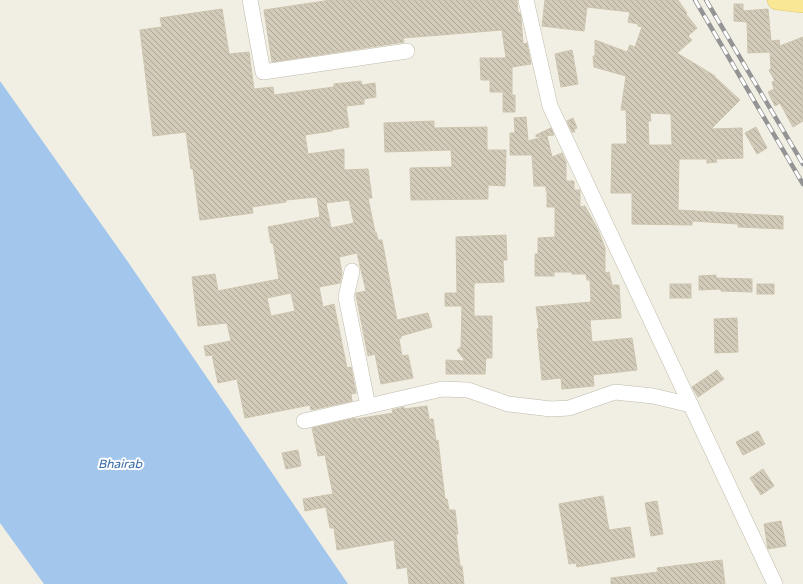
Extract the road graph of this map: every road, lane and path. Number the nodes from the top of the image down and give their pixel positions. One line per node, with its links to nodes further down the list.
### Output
1 (250, 0): 5 (street)
2 (526, 0): 7 (street)
3 (777, 0): 4 (main road)
4 (803, 3)
5 (407, 51)
6 (352, 271): 8 (street)
7 (691, 405): 8 (street); 10 (street)
8 (368, 406): 9 (street)
9 (304, 421)
10 (775, 584)

